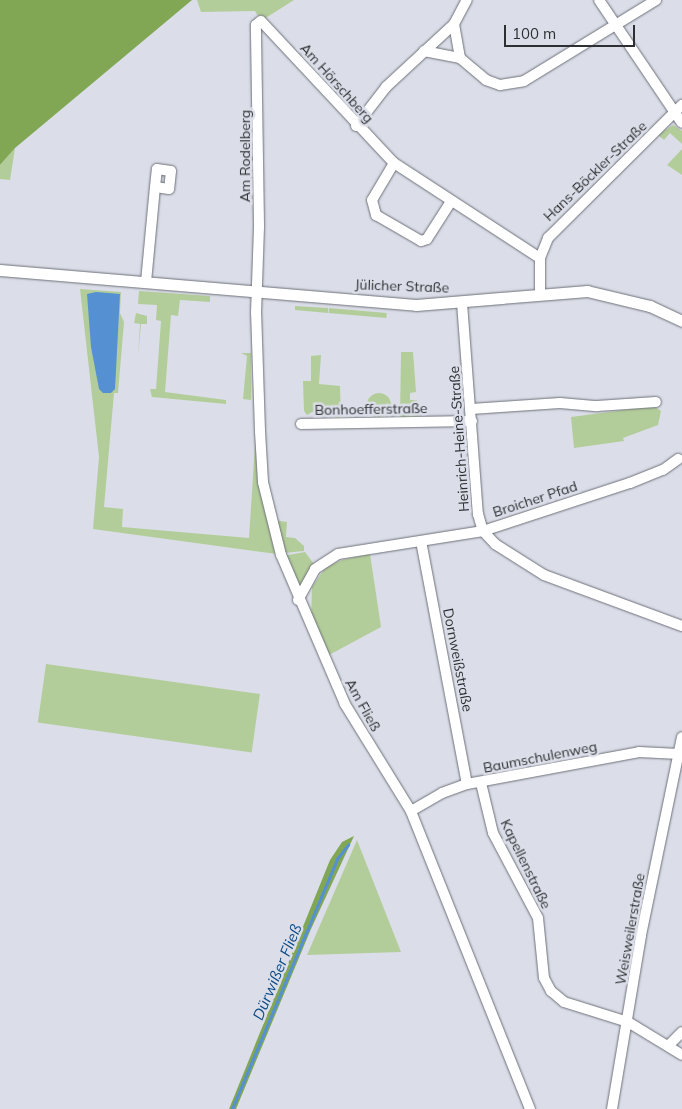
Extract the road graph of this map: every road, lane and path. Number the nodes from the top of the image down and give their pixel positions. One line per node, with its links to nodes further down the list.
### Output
1 (467, 0): 5 (street)
2 (599, 0): 6 (street)
3 (656, 0): 6 (street)
4 (261, 20): 12 (street, Am Hörschberg); 19 (street, Am Rodelberg)
5 (454, 24): 7 (street); 8 (street)
6 (615, 25): 8 (street); 10 (street)
7 (424, 52): 8 (street); 12 (street)
8 (460, 58)
9 (682, 105): 10 (street, Hans-Böckler-Straße)
10 (674, 114): 11 (street); 16 (street, Hans-Böckler-Straße)
11 (682, 123)
12 (356, 126): 13 (street, Am Hörschberg)
13 (394, 163): 15 (street, Am Hörschberg); 15 (street)
14 (155, 187): 18 (street)
15 (450, 202): 16 (street, Am Hörschberg)
16 (540, 258): 20 (street, Hans-Böckler-Straße)
17 (0, 270): 18 (street, Jülicher Straße)
18 (146, 282): 19 (street, Jülicher Straße)
19 (257, 293): 21 (street, Jülicher Straße); 30 (street, Am Fließ)
20 (540, 294): 21 (street, Jülicher Straße); 22 (street, Jülicher Straße)
21 (462, 303): 24 (street, Heinrich-Heine-Straße)
22 (682, 321)
23 (656, 402): 24 (street)
24 (471, 409): 25 (street, Heinrich-Heine-Straße)
25 (472, 421): 26 (street, Bonhoefferstraße); 28 (street, Heinrich-Heine-Straße)
26 (301, 424)
27 (678, 459): 28 (street, Broicher Pfad)
28 (483, 531): 29 (street, Broicher Pfad); 31 (street)
29 (421, 541): 30 (street, Broicher Pfad); 35 (street, Dornweißstraße)
30 (298, 600): 36 (street, Am Fließ)
31 (682, 626)
32 (682, 737): 33 (street, Weisweilerstraße)
33 (679, 754): 34 (street, Baumschulenweg); 37 (street, Weisweilerstraße)
34 (481, 783): 35 (street, Baumschulenweg); 37 (street, Kapellenstraße)
35 (467, 784): 36 (street, Baumschulenweg)
36 (412, 811): 41 (street, Am Fließ)
37 (628, 1022): 39 (street, Kapellenstraße); 42 (street, Weisweilerstraße)
38 (682, 1032): 39 (street)
39 (669, 1045): 40 (street, Kapellenstraße)
40 (682, 1055)
41 (530, 1109)
42 (612, 1109)

